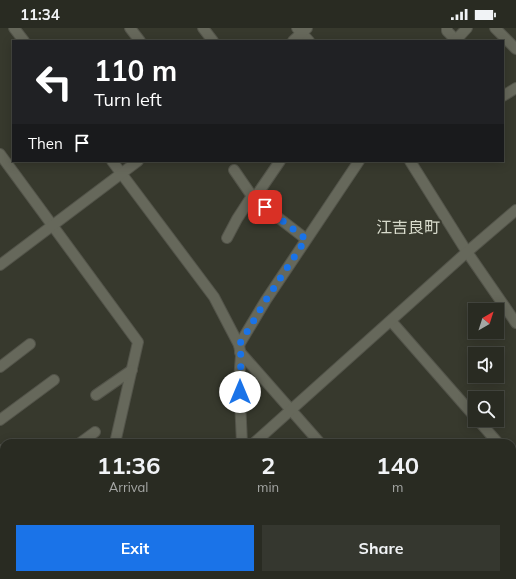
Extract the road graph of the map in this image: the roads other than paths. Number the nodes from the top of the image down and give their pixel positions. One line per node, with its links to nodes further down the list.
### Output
1 (14, 28): 8 (street)
2 (130, 28): 9 (street)
3 (203, 28): 10 (street)
4 (447, 28): 12 (street)
5 (467, 28): 12 (street)
6 (495, 28): 13 (street)
7 (304, 33): 11 (street)
8 (23, 40)
9 (139, 40)
10 (212, 40)
11 (294, 40)
12 (456, 40)
13 (516, 49)
14 (516, 88): 15 (street)
15 (504, 95)
16 (0, 154): 26 (street)
17 (113, 162): 23 (street)
18 (137, 162): 23 (street)
19 (279, 162): 24 (street)
20 (358, 162): 28 (street)
21 (411, 162): 29 (street)
22 (234, 170): 24 (street)
23 (122, 174): 26 (street); 34 (street)
24 (253, 198): 27 (street); 28 (street)
25 (516, 210): 29 (street)
26 (53, 226): 30 (street); 36 (street)
27 (227, 238)
28 (306, 239): 34 (street)
29 (467, 252): 31 (street); 32 (street)
30 (0, 266)
31 (390, 320): 39 (street); 40 (street)
32 (516, 323)
33 (30, 344): 35 (street)
34 (240, 348): 40 (street); 46 (street)
35 (0, 367)
36 (132, 370): 38 (street); 45 (street)
37 (54, 380): 41 (street)
38 (96, 396)
39 (468, 408)
40 (291, 410): 47 (street); 48 (street)
41 (0, 420)
42 (484, 427): 49 (street)
43 (95, 432): 44 (street)
44 (85, 439)
45 (116, 439)
46 (242, 439)
47 (258, 439)
48 (316, 439)
49 (495, 439)

